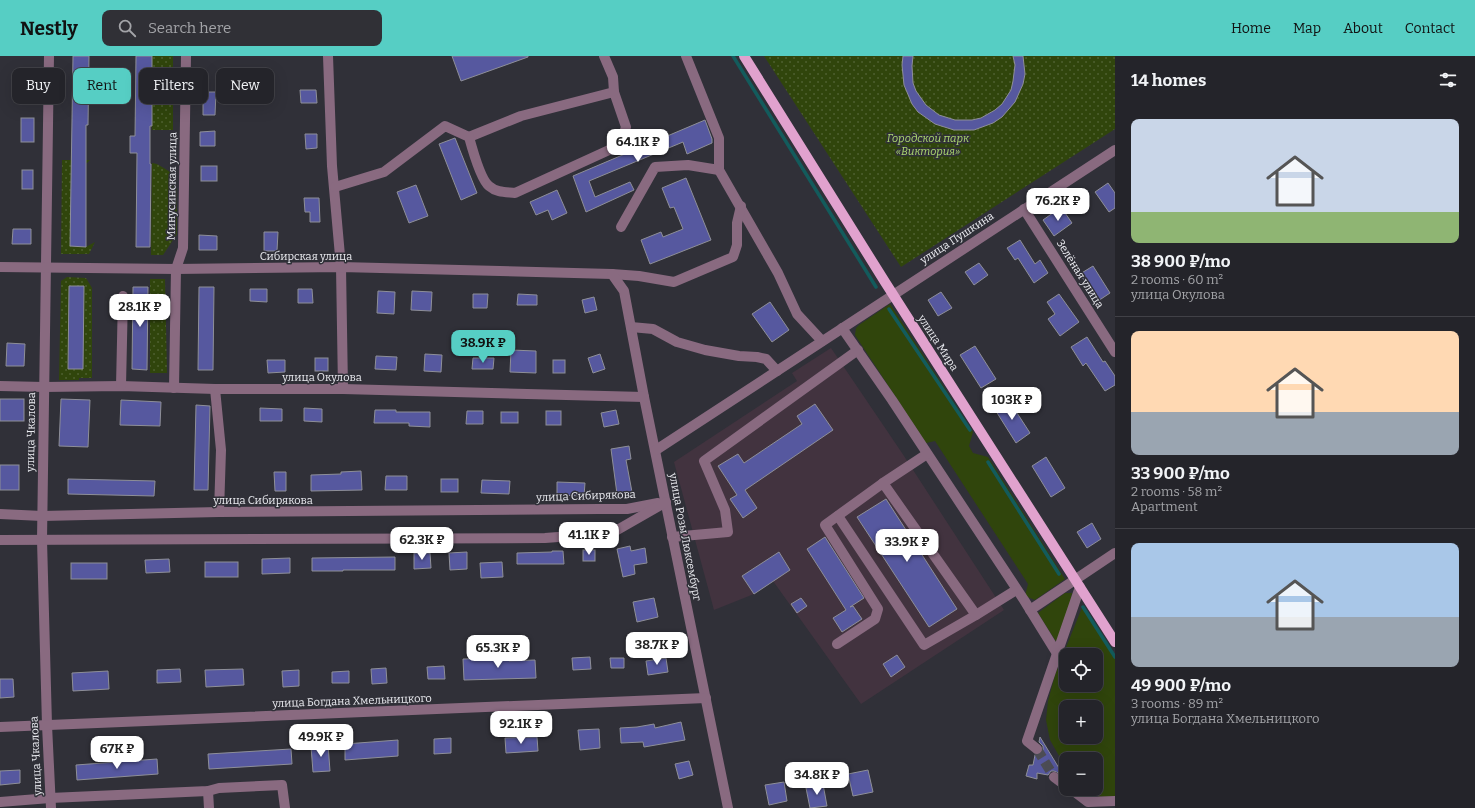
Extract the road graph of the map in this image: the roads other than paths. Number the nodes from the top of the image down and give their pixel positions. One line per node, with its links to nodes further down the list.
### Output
1 (49, 56): 17 (street, улица Чкалова)
2 (186, 56): 18 (street, Минусинская улица)
3 (328, 56): 11 (street)
4 (604, 56): 7 (street)
5 (686, 56): 10 (street)
6 (744, 56): 20 (main road, улица Мира)
7 (614, 92): 8 (street); 8 (street)
8 (469, 137): 11 (street)
9 (1115, 150): 13 (street, улица Пушкина)
10 (719, 170): 12 (street); 14 (street)
11 (335, 187): 16 (street)
12 (741, 206): 19 (street, Сибирская улица); 24 (street)
13 (1024, 209): 20 (street, улица Пушкина); 26 (street, Зелёная улица)
14 (622, 228)
15 (0, 267): 17 (street, Сибирская улица)
16 (341, 267): 18 (street, Сибирская улица); 19 (street, Сибирская улица); 33 (street)
17 (46, 268): 18 (street, Сибирская улица); 30 (street, улица Чкалова)
18 (176, 269): 31 (street, Минусинская улица)
19 (612, 274): 22 (street, улица Розы Люксембург)
20 (893, 295): 23 (street, улица Пушкина); 47 (main road, улица Мира)
21 (123, 296): 29 (street)
22 (631, 327): 27 (street); 34 (street, улица Розы Люксембург)
23 (842, 328): 24 (street, улица Пушкина); 25 (street)
24 (822, 341): 27 (street, улица Пушкина)
25 (858, 350): 36 (street); 43 (street)
26 (1115, 352)
27 (777, 371): 35 (street, улица Пушкина)
28 (0, 386): 30 (street, улица Окулова)
29 (121, 386): 30 (street, улица Окулова); 31 (street, улица Окулова)
30 (44, 387): 41 (street, улица Чкалова)
31 (174, 388): 32 (street, улица Окулова)
32 (215, 389): 33 (street, улица Окулова); 39 (street)
33 (343, 389): 34 (street, улица Окулова)
34 (644, 397): 35 (street, улица Розы Люксембург)
35 (656, 450): 38 (street, улица Розы Люксембург)
36 (927, 454): 37 (street); 48 (street)
37 (883, 483): 42 (street); 50 (street)
38 (666, 502): 39 (street, улица Сибирякова); 43 (street, улица Розы Люксембург); 45 (street, улица Сибирякова)
39 (219, 512): 41 (street, улица Сибирякова)
40 (0, 514): 41 (street, улица Сибирякова)
41 (42, 516): 45 (street, улица Чкалова)
42 (838, 516): 50 (street); 52 (street)
43 (672, 537): 54 (street, улица Розы Люксембург)
44 (0, 540): 45 (street, улица Сибирякова)
45 (42, 540): 55 (street, улица Чкалова)
46 (1115, 553): 47 (street)
47 (1077, 583): 49 (street); 51 (main road, улица Мира); 53 (street)
48 (1016, 590): 49 (street); 50 (street)
49 (1030, 610): 53 (street)
50 (976, 615)
51 (1115, 642)
52 (837, 644)
53 (1058, 655): 57 (street)
54 (706, 698): 55 (street, улица Богдана Хмельницкого); 67 (street, улица Розы Люксембург)
55 (47, 725): 56 (street, улица Богдана Хмельницкого); 64 (street, улица Чкалова)
56 (0, 727)
57 (1037, 750)
58 (1054, 777): 59 (street)
59 (1059, 781)
60 (208, 791): 64 (street); 65 (street); 66 (street)
61 (1080, 796): 62 (street)
62 (1115, 801)
63 (0, 802): 64 (street)
64 (50, 803)
65 (209, 808)
66 (285, 808)
67 (728, 808)

